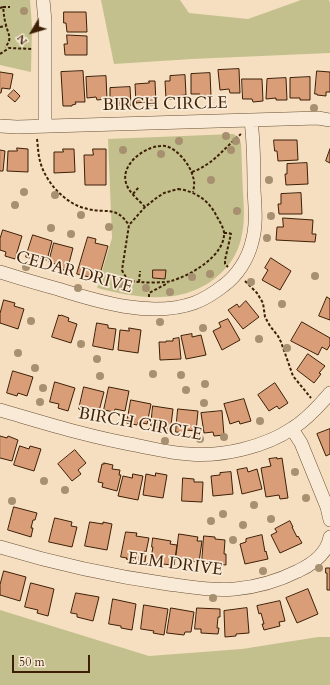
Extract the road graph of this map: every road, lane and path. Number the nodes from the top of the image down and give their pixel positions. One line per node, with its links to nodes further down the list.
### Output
1 (43, 0): 15 (street)
2 (3, 7): 3 (path); 4 (path); 6 (path)
3 (10, 7)
4 (0, 8)
5 (0, 26): 6 (path)
6 (6, 26): 8 (path)
7 (2, 44): 8 (path)
8 (5, 47): 10 (path)
9 (33, 49): 10 (path)
10 (7, 50): 11 (path)
11 (0, 54)
12 (330, 120): 13 (street, BIRCH CIRCLE)
13 (251, 121): 15 (street, BIRCH CIRCLE); 27 (street, CEDAR DRIVE)
14 (0, 126): 15 (street, BIRCH CIRCLE)
15 (45, 126)
16 (240, 136): 18 (path)
17 (37, 139): 23 (path)
18 (192, 172): 20 (path); 21 (path)
19 (140, 187): 21 (path)
20 (193, 193): 22 (path); 24 (path)
21 (133, 194): 22 (path)
22 (146, 207): 23 (path)
23 (129, 225): 29 (path)
24 (224, 232): 25 (path); 30 (path)
25 (229, 268)
26 (140, 271): 29 (path)
27 (0, 272)
28 (245, 280): 33 (path)
29 (139, 282): 30 (path)
30 (170, 282): 31 (path)
31 (149, 298)
32 (330, 393): 35 (street, BIRCH CIRCLE)
33 (311, 398)
34 (0, 410): 35 (street, BIRCH CIRCLE)
35 (292, 429): 36 (street)
36 (330, 520)
37 (330, 541): 38 (street, ELM DRIVE)
38 (0, 547)

